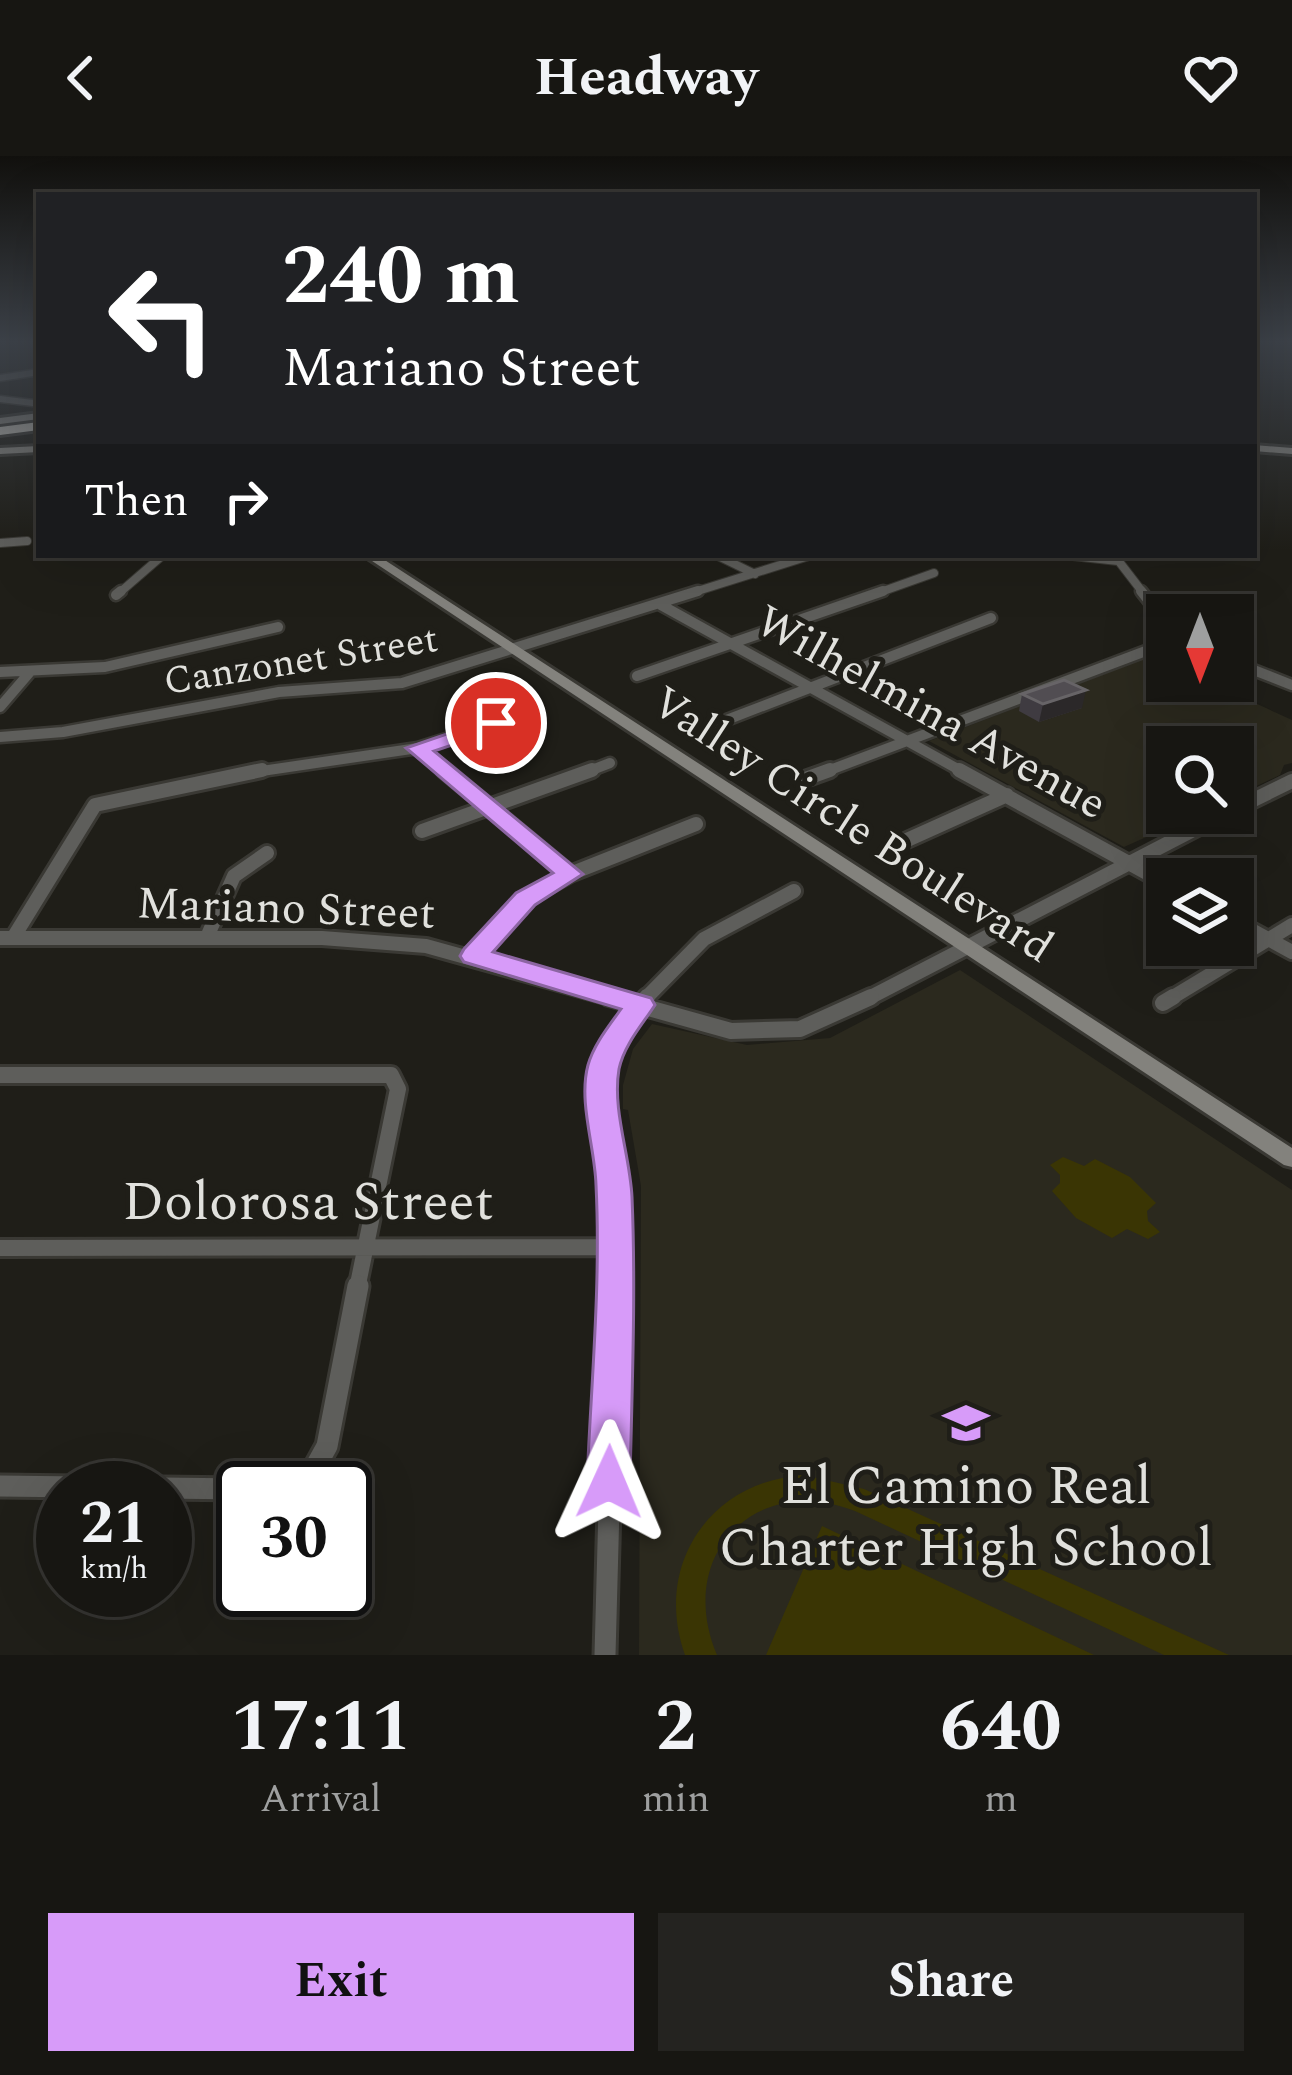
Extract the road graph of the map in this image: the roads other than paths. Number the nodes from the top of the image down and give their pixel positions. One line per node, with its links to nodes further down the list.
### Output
1 (36, 423): 2 (highway)
2 (3, 427)
3 (36, 448): 5 (main road)
4 (1257, 448): 6 (main road)
5 (0, 452)
6 (1292, 452)
7 (27, 542): 8 (street)
8 (0, 543)
9 (160, 558): 16 (street)
10 (374, 558): 22 (main road, Valley Circle Boulevard)
11 (722, 558): 15 (street)
12 (803, 558): 15 (street, Canzonet Street)
13 (1116, 558): 17 (street)
14 (934, 573): 21 (street)
15 (755, 574): 18 (street, Canzonet Street)
16 (116, 595)
17 (1146, 597)
18 (661, 605): 21 (street, Wilhelmina Avenue); 22 (street, Canzonet Street)
19 (991, 618): 29 (street)
20 (278, 627): 26 (street)
21 (732, 645): 27 (street); 29 (street, Wilhelmina Avenue)
22 (514, 649): 33 (street, Canzonet Street); 56 (main road, Valley Circle Boulevard)
23 (1146, 651): 34 (street)
24 (1254, 670): 28 (street)
25 (0, 672): 26 (street)
26 (31, 672): 30 (street)
27 (637, 676)
28 (1292, 685)
29 (810, 689): 32 (street); 34 (street, Wilhelmina Avenue)
30 (0, 707)
31 (534, 711): 35 (street)
32 (716, 724)
33 (0, 736)
34 (904, 739): 37 (street); 39 (street, Wilhelmina Avenue)
35 (418, 748): 41 (street); 53 (street)
36 (610, 763): 41 (street)
37 (805, 779)
38 (1292, 781): 40 (street, Mariano Street)
39 (1006, 795): 45 (street); 47 (street, Wilhelmina Avenue)
40 (1254, 799)
41 (488, 807): 43 (street); 49 (street)
42 (695, 824): 49 (street)
43 (422, 831)
44 (1183, 834): 47 (street, Mariano Street)
45 (907, 841)
46 (267, 853): 54 (street)
47 (1126, 862): 48 (street, Wilhelmina Avenue); 56 (street, Mariano Street)
48 (1146, 873)
49 (570, 874): 58 (street)
50 (794, 892): 60 (street)
51 (1292, 925): 55 (street)
52 (1254, 931): 55 (street)
53 (6, 938): 54 (street, Mariano Street)
54 (207, 938): 58 (street, Mariano Street)
55 (1267, 938): 57 (street); 59 (street)
56 (966, 946): 60 (street, Mariano Street); 62 (main road, Valley Circle Boulevard)
57 (1292, 952)
58 (474, 956): 60 (street, Mariano Street)
59 (1163, 1003)
60 (640, 1005): 63 (street)
61 (0, 1075): 65 (street)
62 (1292, 1159)
63 (616, 1247): 65 (street, Dolorosa Street); 69 (street)
64 (0, 1248): 65 (street, Dolorosa Street)
65 (367, 1248): 66 (street)
66 (319, 1461)
67 (0, 1486): 68 (street)
68 (216, 1490)
69 (605, 1655)

